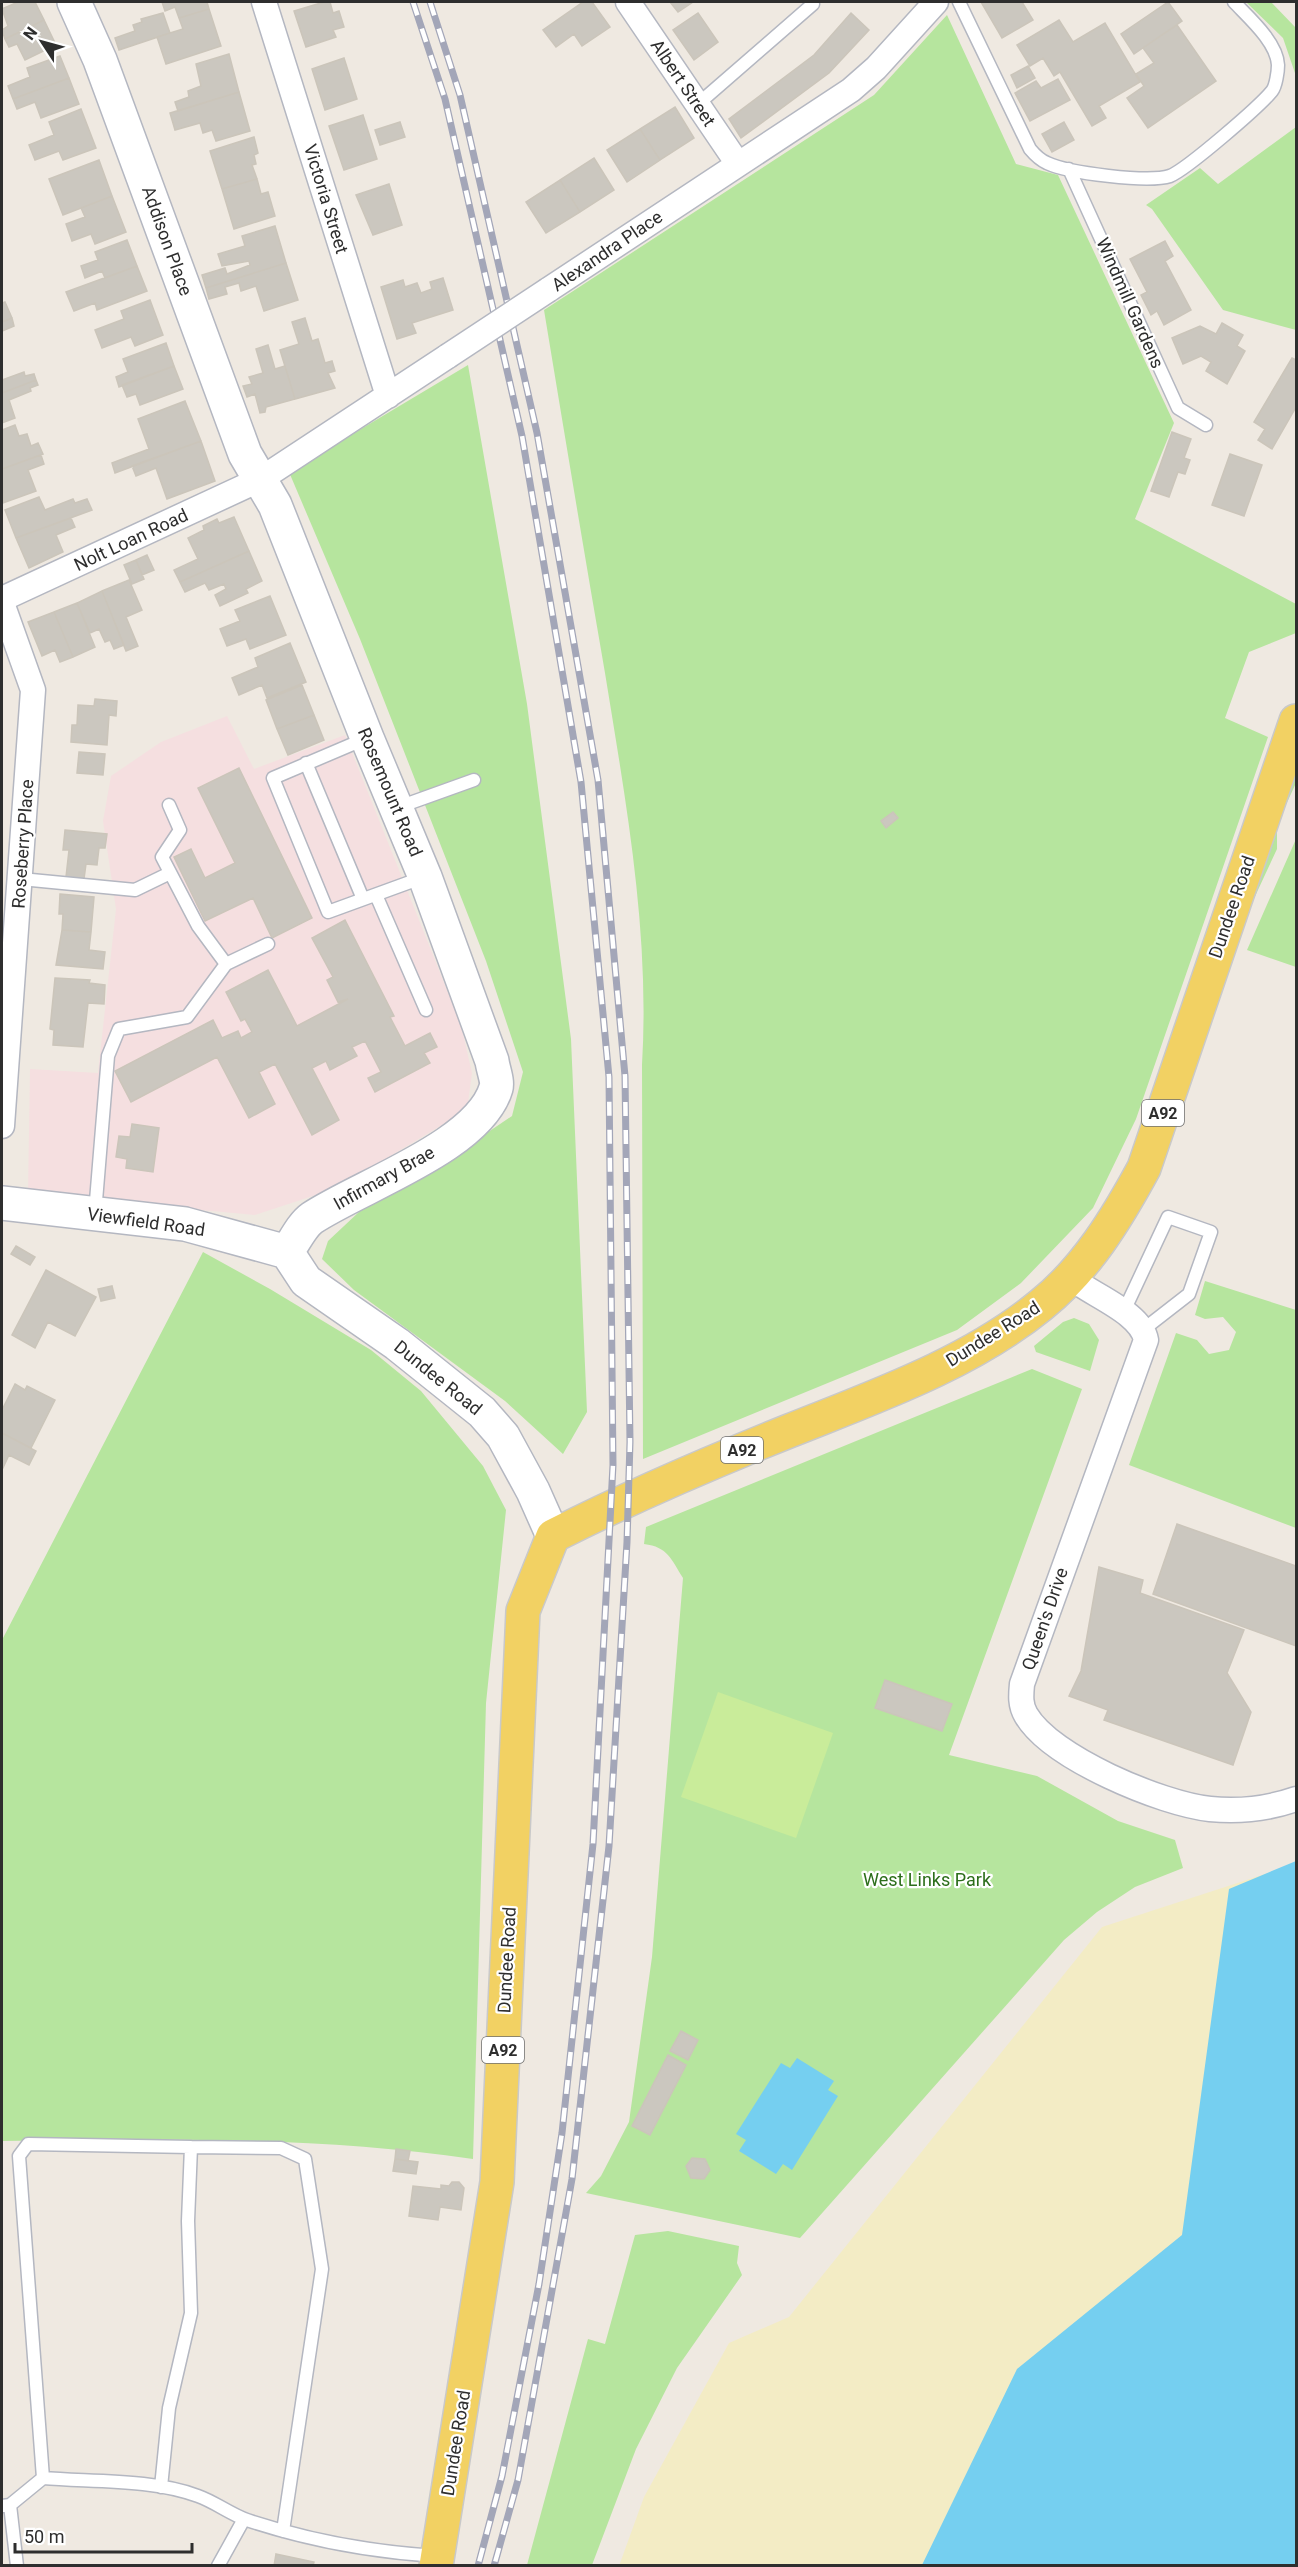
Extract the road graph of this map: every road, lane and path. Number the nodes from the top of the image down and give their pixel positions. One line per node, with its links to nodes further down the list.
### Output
1 (74, 2): 13 (main road, Addison Place)
2 (264, 2): 11 (street, Victoria Street)
3 (628, 2): 8 (street, Albert Street)
4 (936, 2): 9 (street, Alexandra Place)
5 (959, 2): 10 (lane)
6 (1234, 2): 10 (lane)
7 (813, 4): 8 (lane)
8 (698, 104): 9 (street, Albert Street)
9 (738, 164): 11 (street, Alexandra Place, bridge)
10 (1069, 169): 12 (lane, Windmill Gardens)
11 (387, 396): 13 (street, Alexandra Place)
12 (1206, 425)
13 (261, 479): 14 (street, Nolt Loan Road); 16 (main road, Rosemount Road)
14 (2, 601): 21 (street, Roseberry Place)
15 (1296, 721): 34 (main road, Dundee Road / A92)
16 (367, 738): 17 (lane); 20 (main road, Rosemount Road)
17 (306, 764): 25 (lane); 25 (lane)
18 (474, 780): 20 (lane)
19 (169, 805): 22 (lane)
20 (396, 808): 23 (main road, Rosemount Road)
21 (15, 867): 22 (lane); 30 (street, Roseberry Place)
22 (170, 873): 27 (lane)
23 (425, 877): 24 (lane); 29 (main road, Rosemount Road)
24 (376, 895): 25 (lane); 28 (lane)
25 (363, 899)
26 (268, 944): 27 (lane)
27 (226, 964): 32 (lane)
28 (426, 1010)
29 (486, 1110): 33 (main road, Infirmary Brae)
30 (2, 1126)
31 (2, 1203): 32 (main road, Viewfield Road)
32 (95, 1214): 33 (main road, Viewfield Road)
33 (287, 1251): 37 (main road, Dundee Road)
34 (1070, 1277): 35 (street); 37 (main road, Dundee Road / A92)
35 (1124, 1311): 36 (street); 36 (lane)
36 (1144, 1329): 38 (street, Queen's Drive)
37 (553, 1536): 46 (main road, Dundee Road / A92)
38 (1296, 1799)
39 (191, 2147): 40 (lane); 41 (lane); 44 (lane)
40 (43, 2478): 41 (lane); 42 (lane)
41 (162, 2487): 43 (lane)
42 (6, 2506): 47 (lane)
43 (244, 2518): 44 (lane); 48 (lane)
44 (283, 2531): 45 (lane)
45 (388, 2552): 46 (lane); 49 (lane)
46 (437, 2561)
47 (17, 2565)
48 (218, 2565)
49 (385, 2565)

